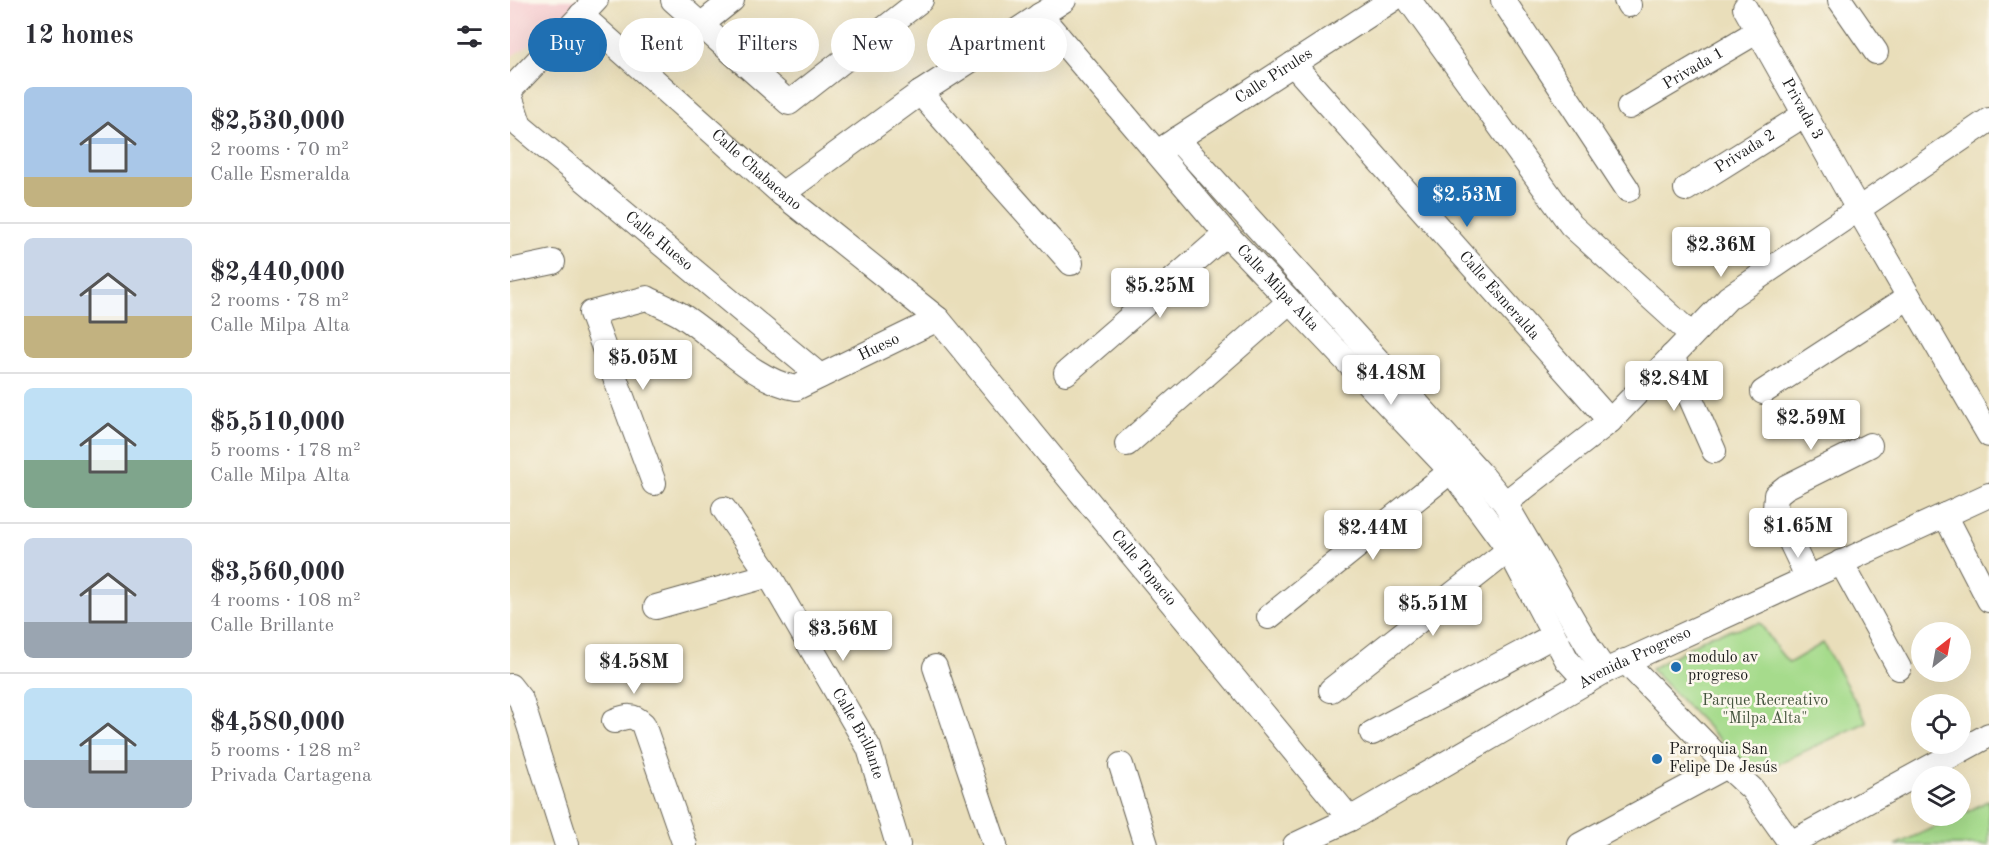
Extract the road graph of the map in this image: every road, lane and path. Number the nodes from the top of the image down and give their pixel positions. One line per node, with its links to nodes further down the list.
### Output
1 (673, 0): 12 (street)
2 (732, 0): 13 (street)
3 (921, 0): 14 (street)
4 (1064, 0): 11 (street)
5 (1392, 0): 17 (street, Calle Pirules)
6 (1409, 0): 36 (street)
7 (1503, 0): 26 (street)
8 (1840, 0): 16 (street)
9 (588, 7): 18 (street); 27 (street, Calle Chabacano)
10 (1745, 8): 15 (street, Privada 3)
11 (1040, 15): 19 (street); 24 (street, Calle Milpa Alta)
12 (695, 18)
13 (704, 22)
14 (704, 26)
15 (1758, 32): 21 (street, Privada 1); 22 (street, Privada 3)
16 (1876, 52)
17 (1293, 64): 24 (street, Calle Pirules); 41 (street, Calle Esmeralda)
18 (510, 90)
19 (920, 93): 27 (street); 31 (street)
20 (510, 96): 39 (street, Calle Hueso)
21 (1629, 107)
22 (1804, 115): 25 (street, Privada 2); 28 (street, Privada 3)
23 (1989, 120): 28 (street)
24 (1167, 146): 29 (street, Calle Milpa Alta); 49 (street, Calle Milpa Alta)
25 (1686, 189)
26 (1628, 190)
27 (782, 194): 35 (street, Calle Chabacano)
28 (1858, 210): 33 (street, Privada 3); 36 (street)
29 (1226, 234): 34 (street, Calle Milpa Alta); 38 (street)
30 (553, 262): 32 (street)
31 (1071, 263)
32 (510, 271)
33 (1909, 297): 40 (street); 42 (street, Privada 3)
34 (1289, 302): 43 (street); 46 (street, Calle Milpa Alta)
35 (938, 319): 39 (street, Hueso); 70 (street, Calle Topacio)
36 (1692, 336): 37 (street)
37 (1672, 356): 41 (street); 45 (street)
38 (1066, 373)
39 (820, 376): 47 (street, Hueso)
40 (1763, 392)
41 (1610, 421): 49 (street)
42 (1989, 435)
43 (1127, 444)
44 (1870, 445): 55 (street)
45 (1714, 451)
46 (1451, 471): 52 (street, Calle Milpa Alta); 58 (street)
47 (654, 483)
48 (1989, 495): 51 (street, Avenida Progreso)
49 (1505, 504): 62 (street, Calle Milpa Alta)
50 (724, 509): 54 (street, Calle Brillante)
51 (1945, 515): 53 (street, Avenida Progreso); 56 (street)
52 (1509, 550): 59 (street, Calle Milpa Alta); 64 (street)
53 (1841, 562): 55 (street, Avenida Progreso); 61 (street)
54 (769, 575): 57 (street); 74 (street, Calle Brillante)
55 (1808, 578): 62 (street, Avenida Progreso)
56 (1989, 600)
57 (656, 606)
58 (1269, 617)
59 (1553, 636): 62 (street, Calle Milpa Alta); 66 (street)
60 (935, 667): 75 (street)
61 (1899, 668)
62 (1606, 672): 69 (street, Calle Milpa Alta); 70 (street, Avenida Progreso)
63 (510, 686): 72 (street)
64 (1331, 690)
65 (614, 721): 73 (street)
66 (1372, 733)
67 (1989, 735): 71 (street)
68 (1121, 765): 76 (street)
69 (1727, 766): 71 (street, Calle Milpa Alta); 78 (street)
70 (1350, 819): 77 (street, Avenida Progreso)
71 (1792, 844)
72 (567, 845)
73 (685, 845)
74 (898, 845)
75 (994, 845)
76 (1146, 845)
77 (1295, 845)
78 (1580, 845)

